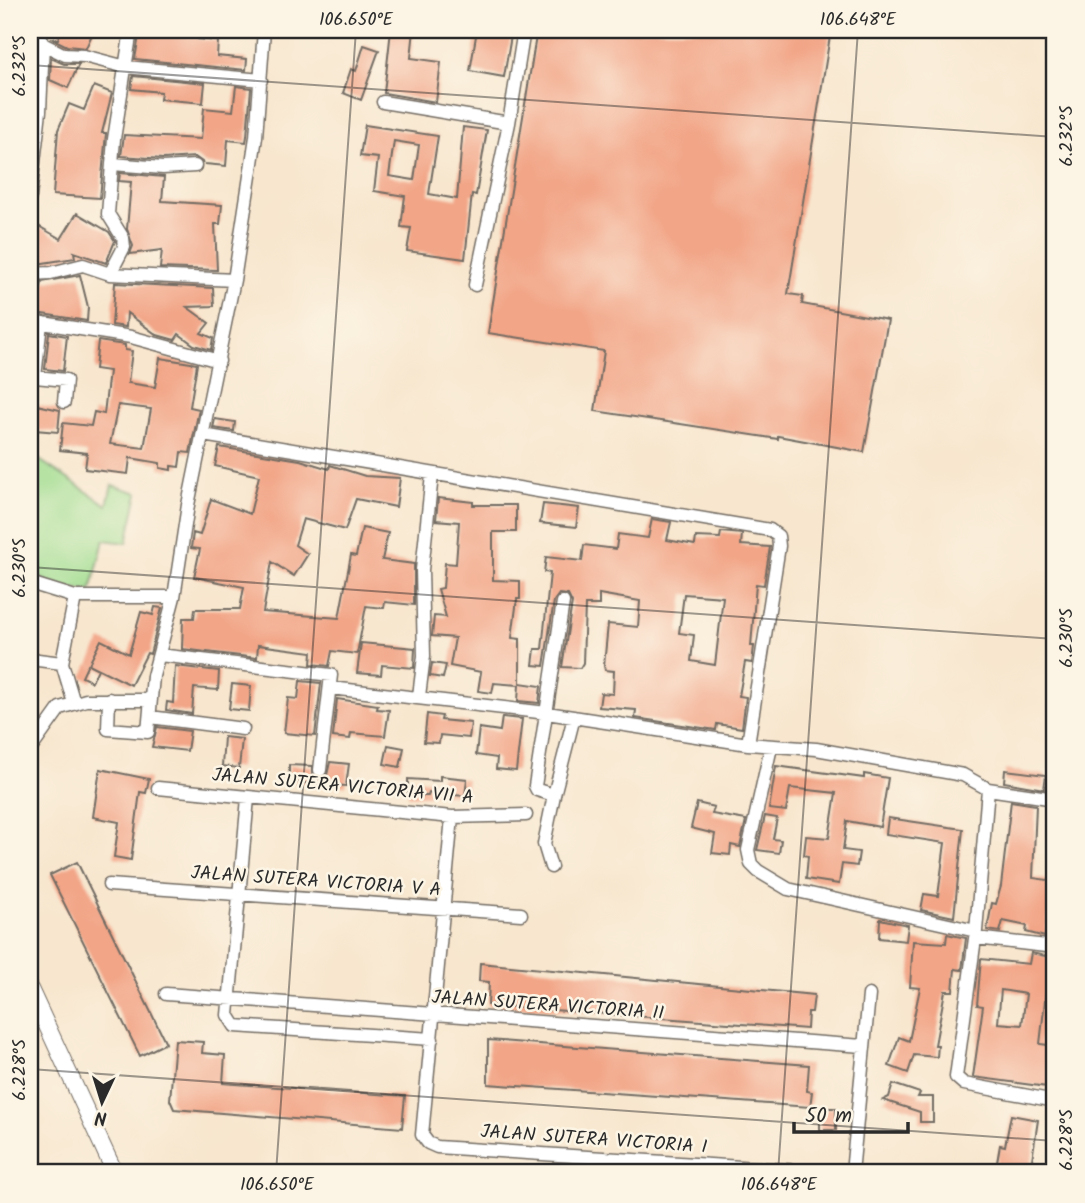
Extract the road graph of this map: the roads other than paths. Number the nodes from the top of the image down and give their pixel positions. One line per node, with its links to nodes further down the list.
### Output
1 (36, 30): 5 (street)
2 (131, 30): 6 (street)
3 (264, 30): 7 (street)
4 (524, 30): 9 (street)
5 (43, 44): 6 (street); 12 (street)
6 (125, 67): 7 (street); 10 (street)
7 (261, 80): 15 (street)
8 (383, 102): 9 (street)
9 (509, 123): 16 (street)
10 (112, 164): 11 (street); 14 (street)
11 (195, 166)
12 (30, 197)
13 (30, 274): 14 (street)
14 (110, 274): 15 (street)
15 (234, 280): 18 (street)
16 (475, 285)
17 (35, 322): 18 (street); 19 (street)
18 (219, 361): 21 (street)
19 (32, 377): 20 (street)
20 (64, 402)
21 (203, 435): 22 (street); 25 (street)
22 (432, 475): 31 (street); 39 (street)
23 (30, 583): 24 (street)
24 (75, 597): 25 (street); 29 (street)
25 (174, 597): 27 (street)
26 (563, 602): 35 (street)
27 (159, 655): 30 (street); 33 (street)
28 (30, 659): 29 (street)
29 (62, 663): 34 (street)
30 (331, 688): 31 (street); 42 (street)
31 (419, 696): 35 (street)
32 (109, 699): 33 (street); 34 (street); 37 (street)
33 (151, 700): 37 (street)
34 (74, 703): 41 (street)
35 (547, 713): 36 (street); 45 (street)
36 (574, 717): 39 (street); 45 (street)
37 (150, 718): 38 (street)
38 (243, 729)
39 (748, 744): 40 (street)
40 (771, 747): 44 (street); 55 (street)
41 (30, 750)
42 (320, 770)
43 (158, 788): 46 (street, JALAN SUTERA VICTORIA VII A)
44 (988, 789): 47 (street); 55 (street)
45 (554, 795): 50 (street)
46 (248, 798): 49 (street, JALAN SUTERA VICTORIA VII A); 52 (street)
47 (1055, 799)
48 (526, 815): 49 (street, JALAN SUTERA VICTORIA VII A)
49 (452, 817): 53 (street)
50 (551, 867)
51 (108, 885): 52 (street, JALAN SUTERA VICTORIA V A)
52 (238, 894): 53 (street, JALAN SUTERA VICTORIA V A); 60 (street)
53 (444, 909): 54 (street, JALAN SUTERA VICTORIA V A); 61 (street)
54 (521, 914)
55 (976, 934): 56 (street); 64 (street)
56 (1055, 947)
57 (30, 989): 65 (street)
58 (166, 994): 60 (street, JALAN SUTERA VICTORIA II)
59 (869, 995): 63 (street)
60 (230, 999): 61 (street, JALAN SUTERA VICTORIA II); 62 (street)
61 (434, 1015): 62 (street); 63 (street, JALAN SUTERA VICTORIA II)
62 (432, 1039): 66 (street, JALAN SUTERA VICTORIA I)
63 (863, 1046): 67 (street)
64 (1055, 1101)
65 (115, 1173)
66 (831, 1173)
67 (852, 1173)

